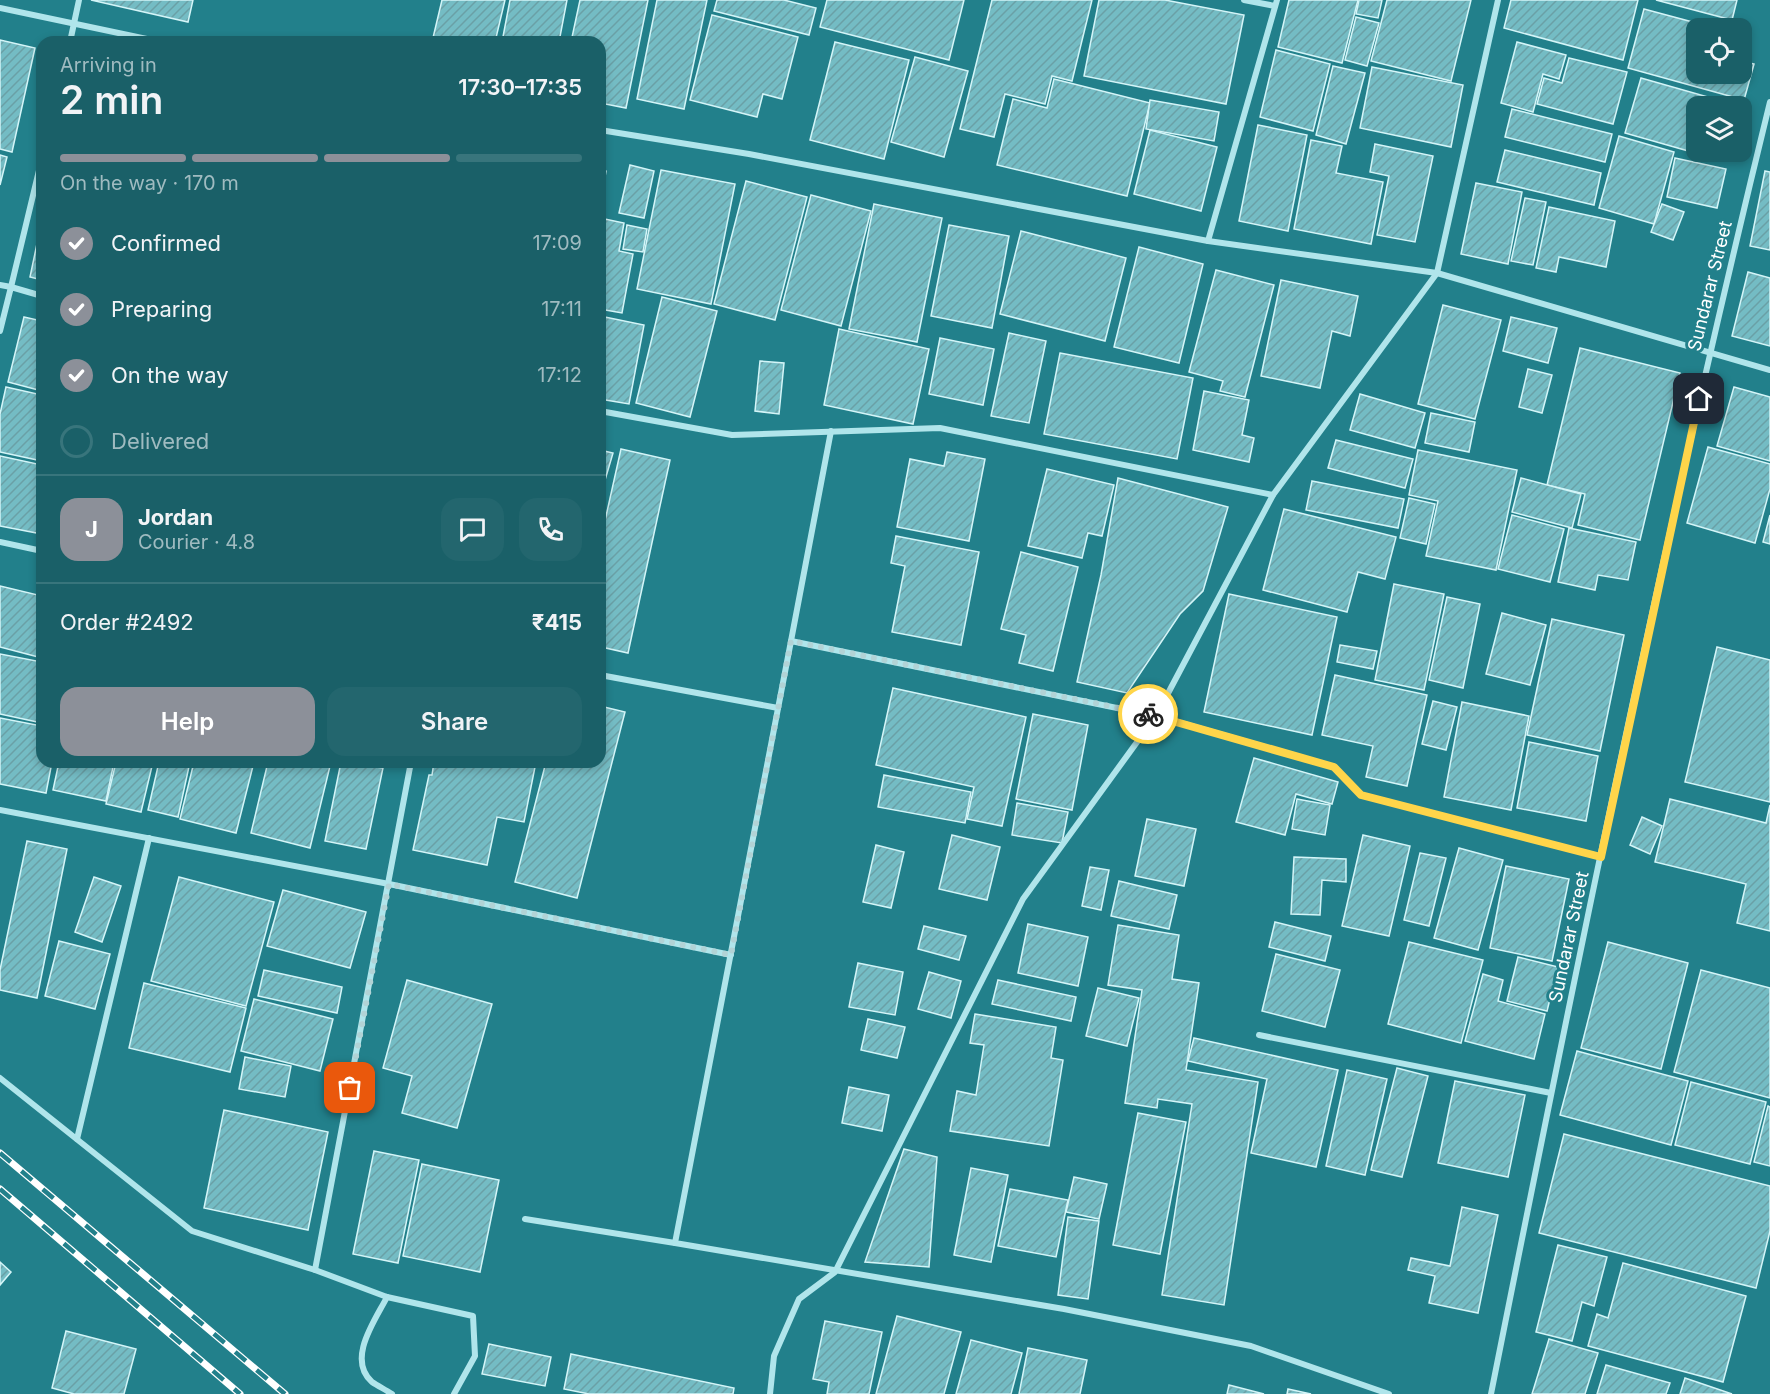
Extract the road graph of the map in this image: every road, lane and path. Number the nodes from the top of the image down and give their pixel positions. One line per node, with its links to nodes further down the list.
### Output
1 (79, 0): 6 (street)
2 (1244, 0): 4 (street)
3 (1498, 0): 13 (street)
4 (1276, 3): 12 (street)
5 (0, 8): 6 (street)
6 (75, 24): 7 (street); 8 (street)
7 (72, 36)
8 (132, 36)
9 (1770, 102): 18 (street, Sundarar Street)
10 (606, 131): 12 (street)
11 (36, 183): 15 (street)
12 (1208, 241): 13 (street)
13 (1437, 273): 18 (street); 22 (street)
14 (0, 285): 15 (street)
15 (11, 287): 16 (street); 17 (street)
16 (36, 294)
17 (0, 331)
18 (1709, 353): 19 (street); 32 (street, Sundarar Street)
19 (1770, 370)
20 (606, 412): 21 (street)
21 (831, 431): 22 (street); 25 (street)
22 (1273, 495): 28 (street)
23 (0, 542): 24 (street)
24 (36, 550)
25 (791, 641): 27 (street); 28 (street)
26 (606, 676): 27 (street)
27 (778, 708): 34 (street)
28 (1156, 716): 32 (street); 42 (street)
29 (410, 768): 33 (street)
30 (0, 810): 31 (street)
31 (149, 838): 33 (street); 38 (street)
32 (1601, 857): 37 (street, Sundarar Street)
33 (389, 884): 34 (street); 41 (street)
34 (731, 955): 40 (street)
35 (1259, 1035): 37 (street)
36 (0, 1078): 38 (street)
37 (1551, 1093): 48 (street, Sundarar Street)
38 (77, 1138): 41 (street)
39 (525, 1219): 40 (street)
40 (675, 1243): 42 (street)
41 (315, 1270): 43 (street)
42 (835, 1272): 46 (street); 47 (street)
43 (387, 1297): 44 (street); 45 (street)
44 (392, 1394)
45 (454, 1394)
46 (770, 1394)
47 (1389, 1394)
48 (1491, 1394)

